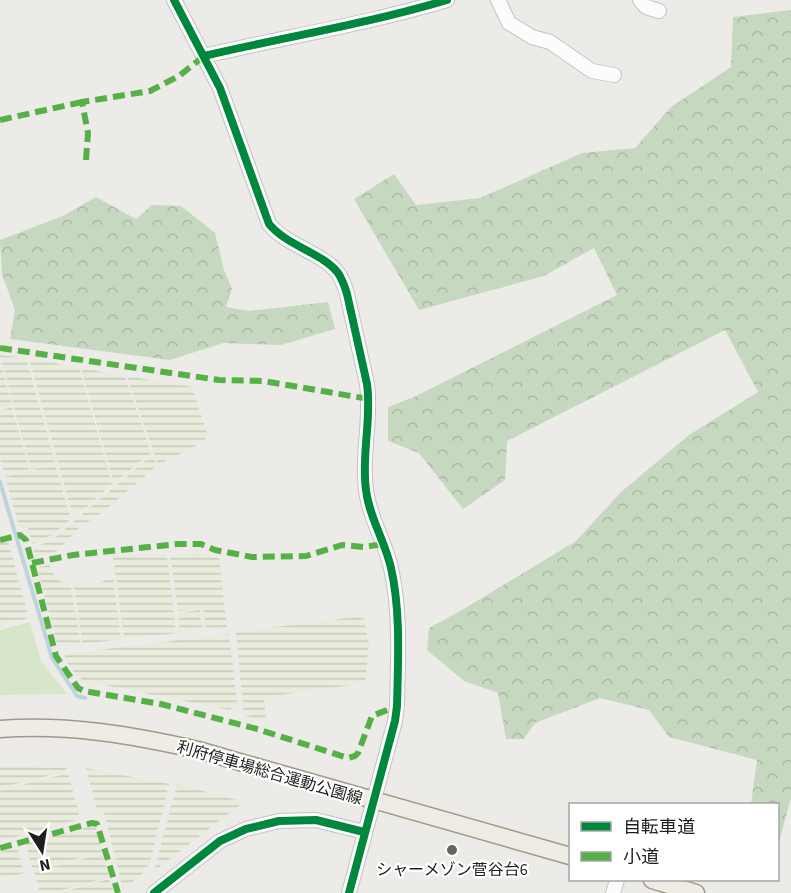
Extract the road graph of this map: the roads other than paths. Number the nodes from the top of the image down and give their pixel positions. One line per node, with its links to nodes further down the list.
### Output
1 (174, 0): 6 (street)
2 (447, 0): 6 (street)
3 (498, 0): 7 (street)
4 (640, 0): 5 (street)
5 (659, 11)
6 (204, 56): 9 (street)
7 (614, 75)
8 (0, 729): 9 (main road, 利府停車場総合運動公園線)
9 (373, 801): 10 (street); 11 (main road, 利府停車場総合運動公園線)
10 (364, 832): 13 (street); 14 (street)
11 (569, 856)
12 (658, 881): 15 (main road)
13 (154, 893)
14 (349, 893)
15 (696, 893)

